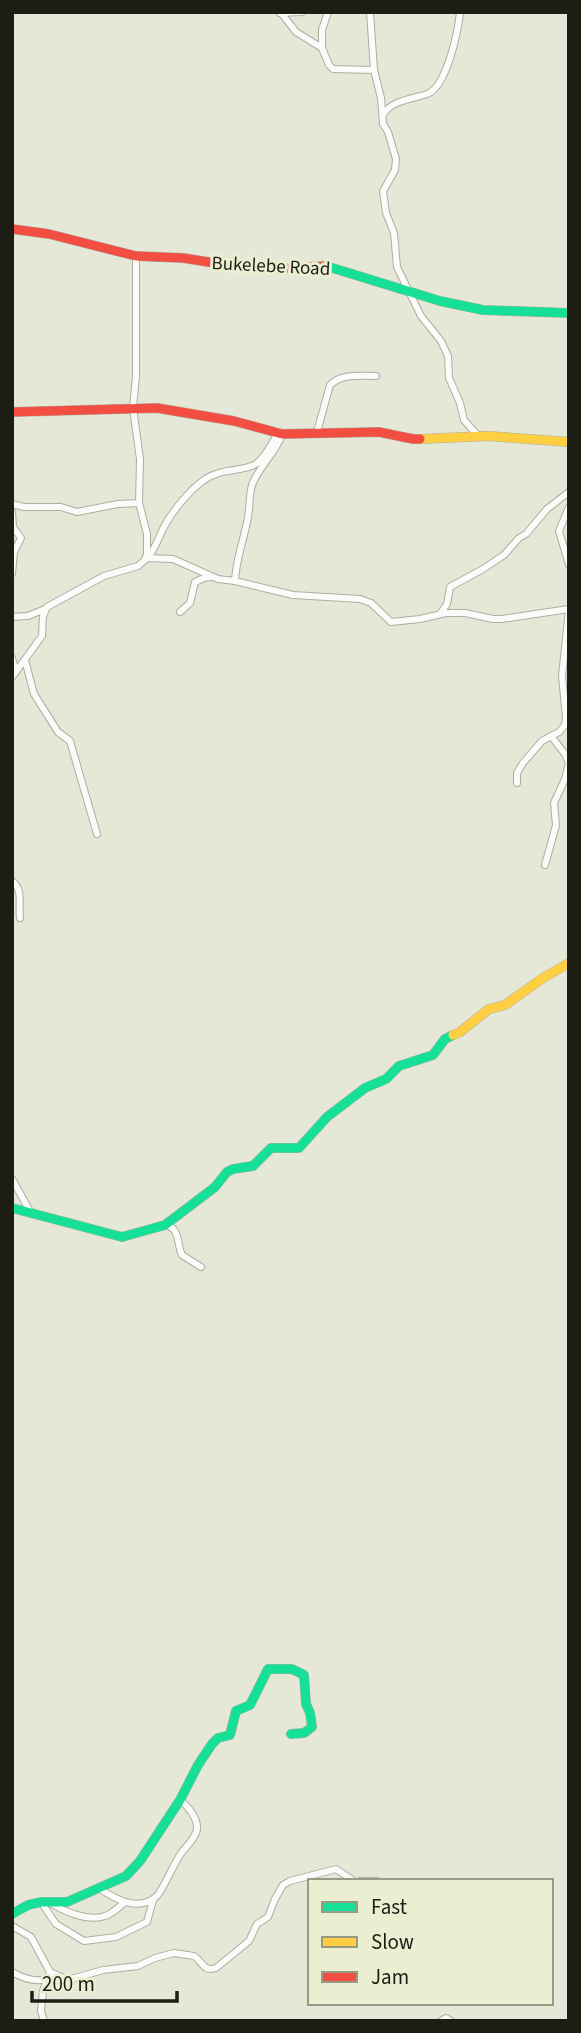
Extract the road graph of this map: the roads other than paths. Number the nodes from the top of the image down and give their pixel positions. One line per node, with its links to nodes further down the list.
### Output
1 (302, 12): 5 (street)
2 (328, 12): 6 (street)
3 (370, 12): 7 (street)
4 (460, 12): 8 (street)
5 (280, 13): 6 (street)
6 (322, 48): 7 (street)
7 (374, 70): 8 (street)
8 (383, 115): 11 (street)
9 (12, 229): 10 (street, Bukelebe Road)
10 (136, 256): 11 (street, Bukelebe Road); 14 (street)
11 (408, 291): 12 (street, Bukelebe Road); 18 (street)
12 (569, 313)
13 (376, 376): 16 (street)
14 (134, 408): 15 (street); 17 (street); 21 (street)
15 (12, 412)
16 (317, 432): 17 (street); 18 (street)
17 (280, 433): 25 (street); 29 (street)
18 (478, 436): 19 (street)
19 (569, 442)
20 (569, 492): 33 (street)
21 (139, 503): 22 (street); 25 (street)
22 (12, 504)
23 (569, 507): 26 (street)
24 (12, 512): 27 (street)
25 (147, 558): 28 (street); 30 (street)
26 (569, 565)
27 (12, 573)
28 (213, 577): 29 (street); 32 (street)
29 (235, 581): 33 (street)
30 (45, 609): 34 (street); 36 (street)
31 (569, 609): 33 (street); 38 (street)
32 (180, 612)
33 (439, 614)
34 (12, 617)
35 (12, 658): 37 (street)
36 (25, 660): 37 (street); 40 (street)
37 (14, 675)
38 (551, 736): 39 (street); 41 (street)
39 (516, 783)
40 (97, 834)
41 (545, 864)
42 (12, 881): 43 (street)
43 (20, 918)
44 (569, 963): 48 (street)
45 (12, 1179): 47 (street)
46 (12, 1208): 47 (street)
47 (31, 1213): 48 (street)
48 (164, 1225): 49 (street)
49 (201, 1267)
50 (291, 1734): 51 (street)
51 (180, 1800): 53 (street); 54 (street)
52 (351, 1879): 60 (street)
53 (100, 1889): 55 (street); 56 (street)
54 (153, 1900): 55 (street); 56 (street)
55 (44, 1902): 56 (street); 57 (street)
56 (124, 1903)
57 (12, 1914)
58 (12, 1926): 60 (street)
59 (12, 1972): 60 (street)
60 (52, 1976): 61 (street)
61 (44, 2021)
62 (441, 2021): 63 (street)
63 (451, 2021)

